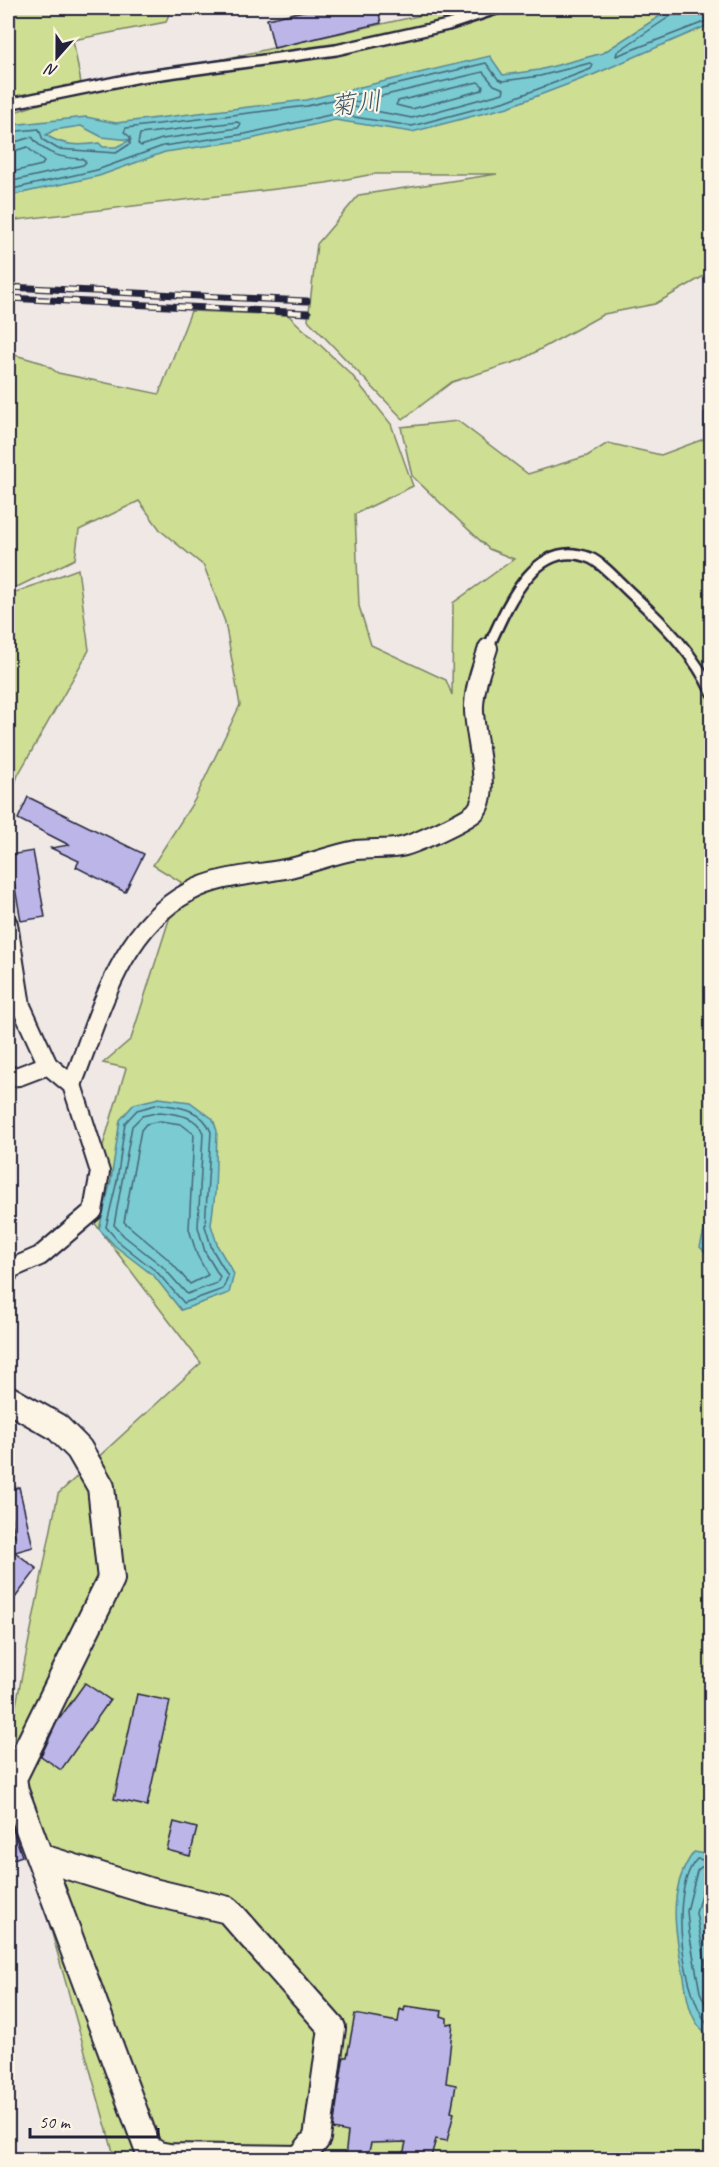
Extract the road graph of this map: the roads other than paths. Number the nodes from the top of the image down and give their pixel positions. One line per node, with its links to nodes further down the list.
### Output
1 (499, 8): 2 (lane)
2 (8, 104)
3 (488, 648): 4 (lane); 8 (street)
4 (711, 693)
5 (8, 924): 6 (street)
6 (48, 1065): 7 (street); 8 (street)
7 (8, 1077)
8 (72, 1085): 9 (street)
9 (8, 1274)
10 (8, 1399): 11 (street)
11 (39, 1857): 12 (street); 12 (street)
12 (300, 2159)

